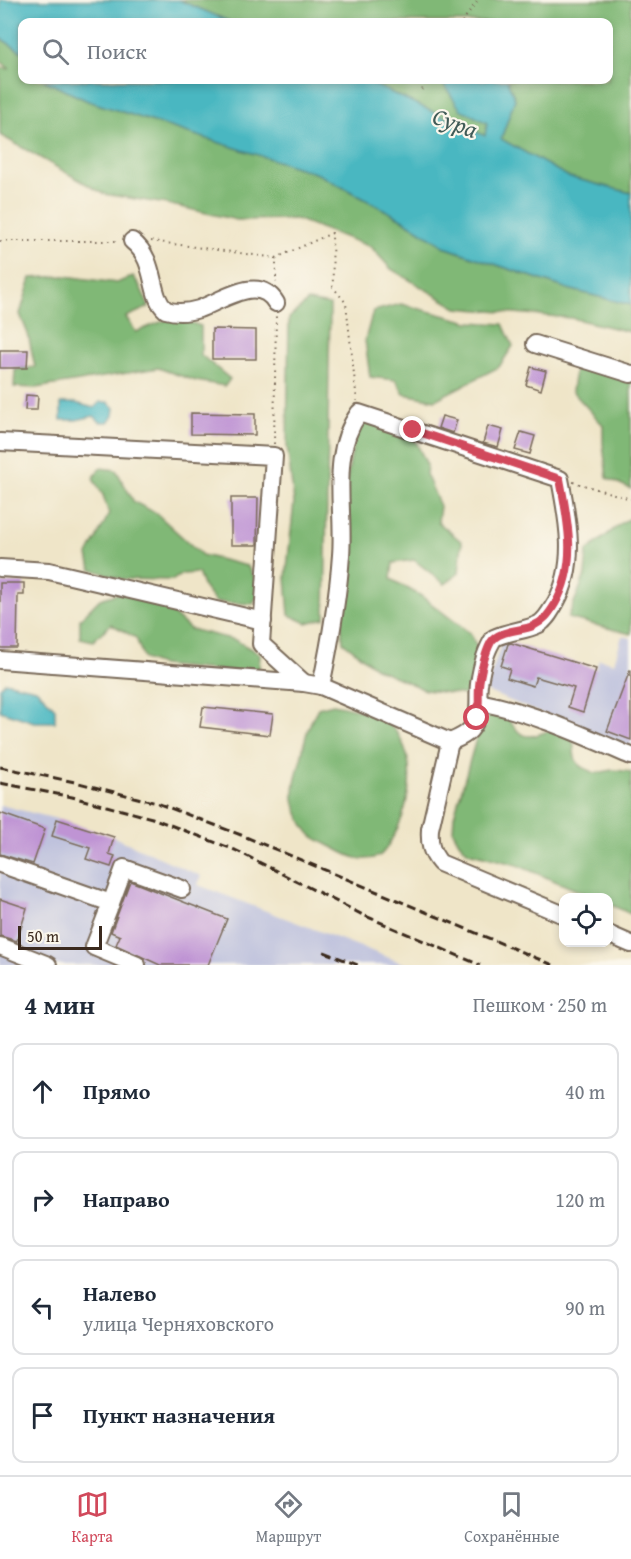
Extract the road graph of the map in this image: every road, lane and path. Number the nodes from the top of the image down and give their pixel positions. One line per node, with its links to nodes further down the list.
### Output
1 (478, 0): 2 (path)
2 (465, 18)
3 (425, 84): 4 (path)
4 (422, 90)
5 (0, 241): 6 (path)
6 (132, 241): 7 (path); 8 (street)
7 (276, 258): 8 (path); 11 (path)
8 (276, 303): 13 (path)
9 (535, 344): 10 (street)
10 (631, 374)
11 (359, 413): 14 (street); 20 (street)
12 (0, 442): 13 (street)
13 (274, 456): 17 (street)
14 (560, 479): 15 (path); 21 (street)
15 (631, 499)
16 (0, 568): 17 (street)
17 (263, 621): 19 (street)
18 (0, 660): 19 (street)
19 (304, 683): 20 (street)
20 (321, 686): 22 (street)
21 (479, 702): 22 (street); 23 (street)
22 (450, 742): 27 (street)
23 (631, 756)
24 (0, 864): 26 (street)
25 (182, 889): 26 (street)
26 (111, 903): 32 (street)
27 (559, 913)
28 (613, 936): 29 (street)
29 (631, 944)
30 (0, 946): 31 (street)
31 (48, 965)
32 (137, 965)

